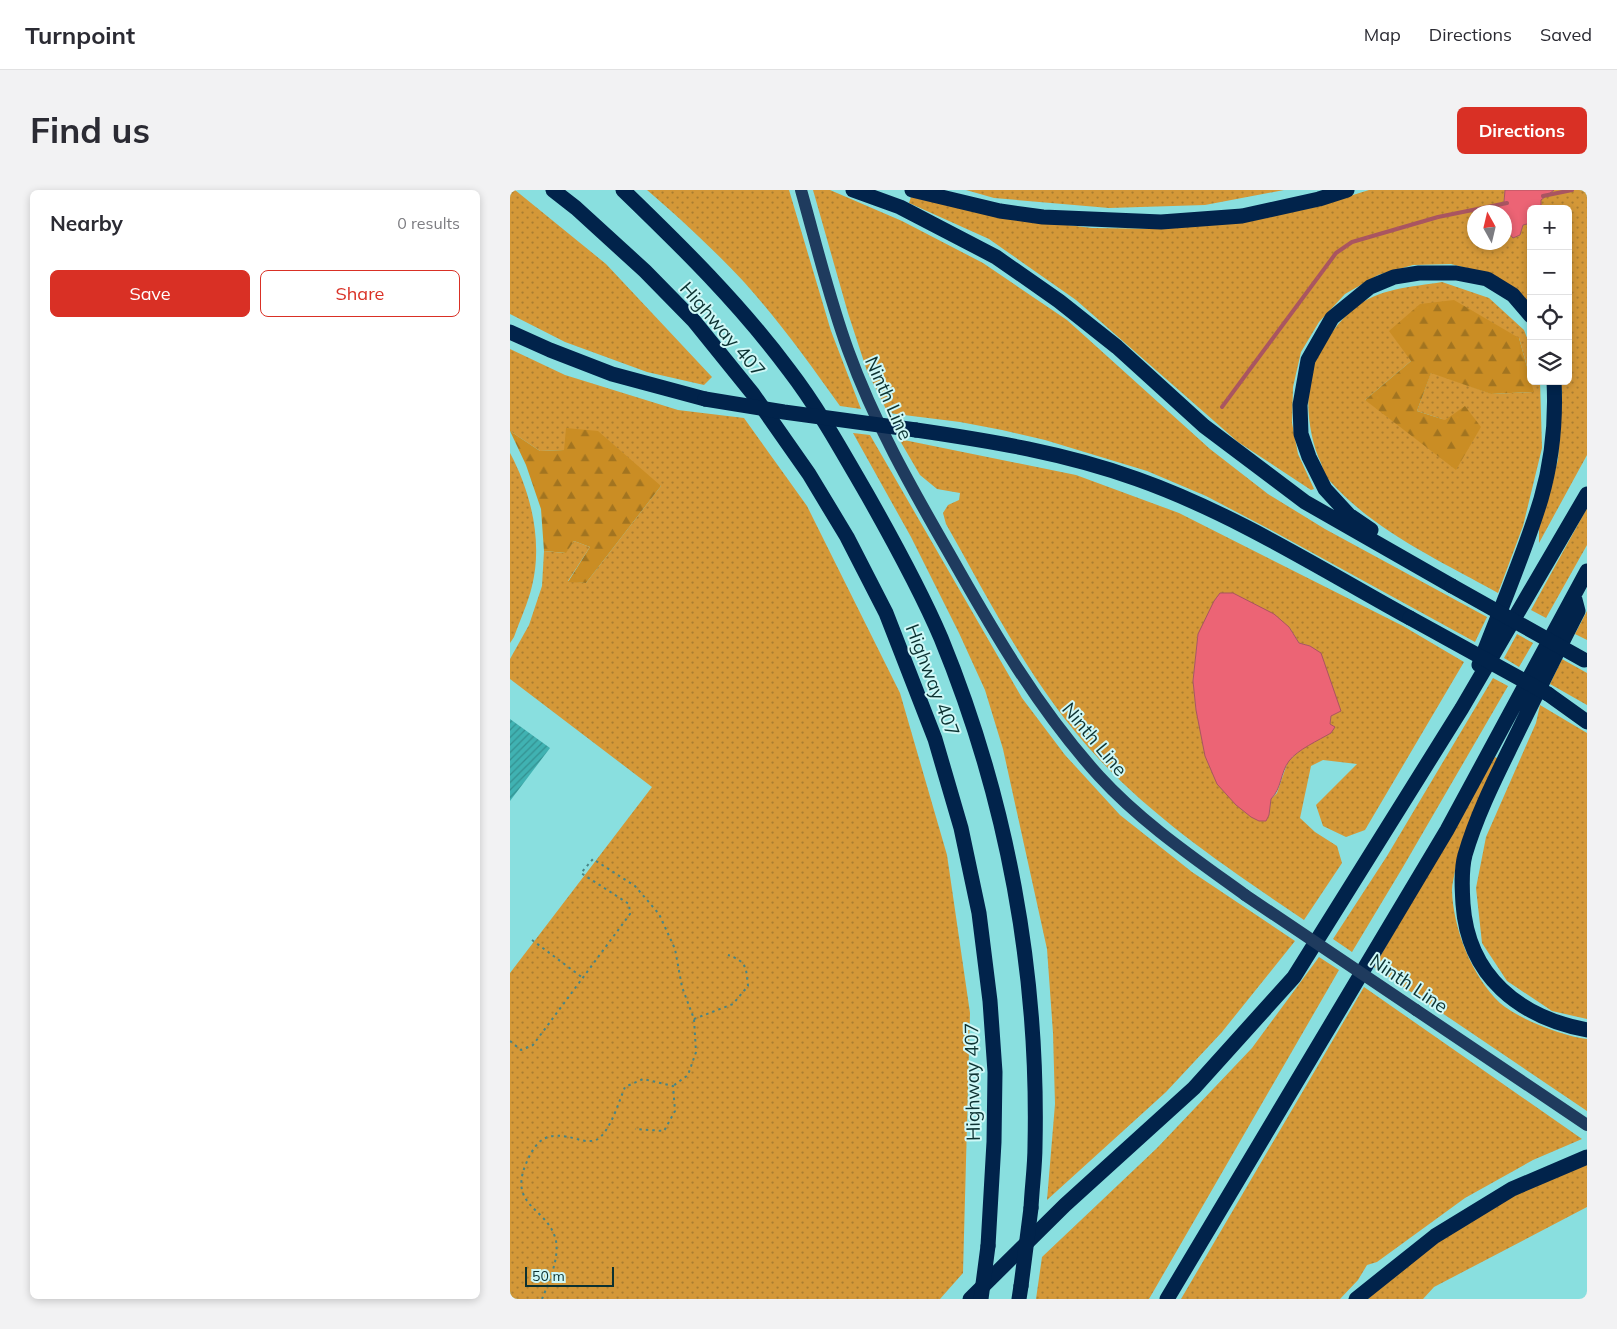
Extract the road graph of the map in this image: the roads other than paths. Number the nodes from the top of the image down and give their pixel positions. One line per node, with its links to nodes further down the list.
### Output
1 (553, 190): 22 (highway, Highway 407, bridge)
2 (623, 190): 20 (highway, Highway 407, bridge)
3 (801, 190): 18 (main road, Ninth Line, bridge)
4 (853, 190): 12 (highway)
5 (912, 190): 6 (highway)
6 (1347, 190)
7 (1527, 311): 12 (highway)
8 (510, 332): 16 (highway, bridge)
9 (1554, 385): 15 (highway)
10 (1587, 494): 15 (highway)
11 (1587, 571): 13 (highway)
12 (1452, 586): 14 (highway, bridge)
13 (1574, 596): 17 (highway); 23 (highway)
14 (1585, 661)
15 (1462, 708): 21 (highway)
16 (1585, 718)
17 (1587, 1030)
18 (1587, 1126)
19 (1587, 1157): 24 (highway)
20 (1020, 1293)
21 (970, 1299)
22 (981, 1299)
23 (1167, 1299)
24 (1356, 1299)

